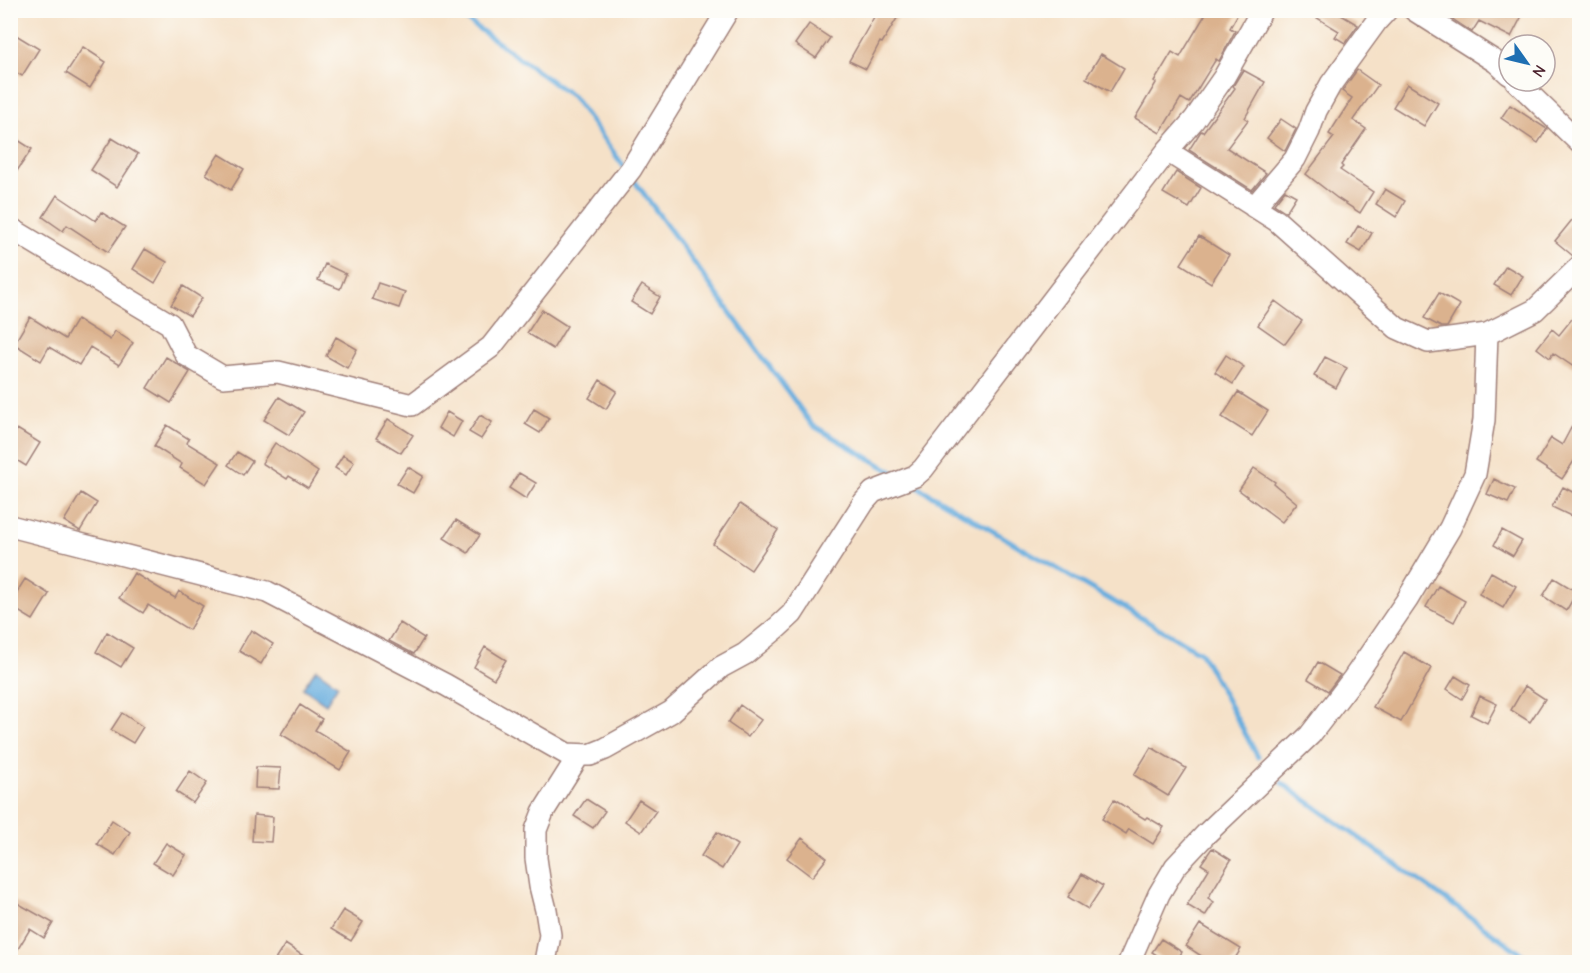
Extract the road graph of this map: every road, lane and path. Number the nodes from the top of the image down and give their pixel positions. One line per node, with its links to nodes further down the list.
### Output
1 (728, 10): 10 (street)
2 (1262, 10): 8 (street)
3 (1387, 10): 9 (street)
4 (1414, 10): 5 (street)
5 (1497, 63)
6 (1528, 93): 7 (street)
7 (1580, 143)
8 (1167, 151): 9 (street); 14 (street)
9 (1254, 207): 12 (street)
10 (10, 228)
11 (1580, 266): 12 (street)
12 (1486, 334): 16 (street)
13 (10, 526): 14 (street)
14 (579, 754): 15 (street)
15 (544, 963)
16 (1129, 963)

